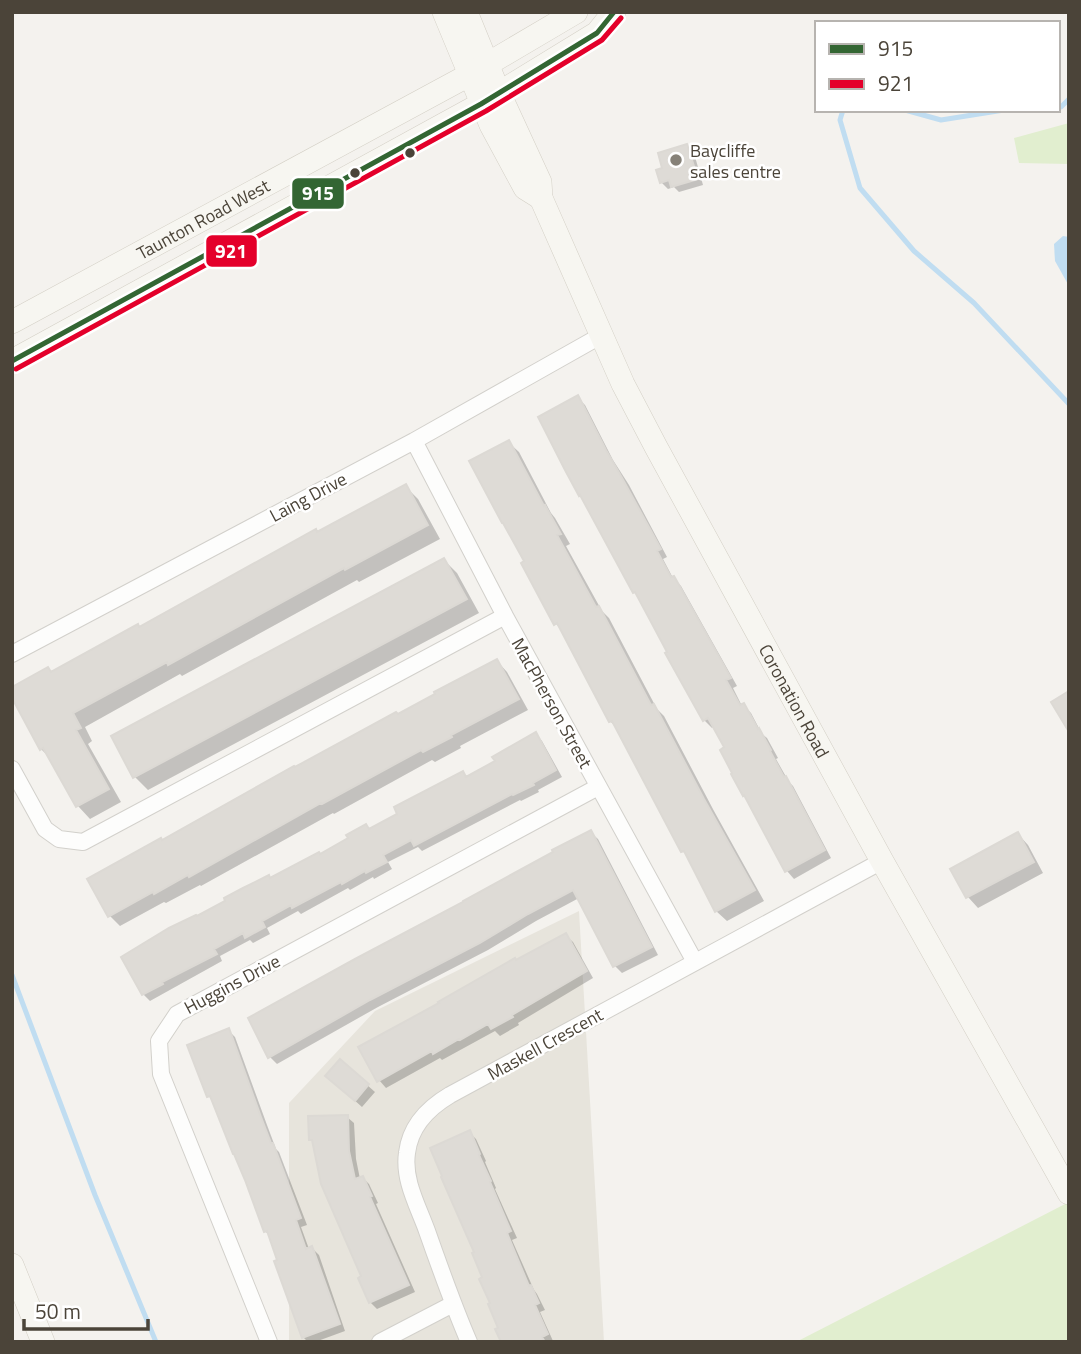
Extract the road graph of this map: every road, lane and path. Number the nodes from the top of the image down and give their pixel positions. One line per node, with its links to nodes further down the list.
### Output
1 (444, 12): 5 (street, Coronation Road)
2 (466, 12): 5 (street, Coronation Road)
3 (576, 12): 5 (street, Taunton Road West)
4 (614, 12): 6 (street, Taunton Road West)
5 (478, 69): 6 (street, Coronation Road); 7 (street, Taunton Road West)
6 (490, 98): 8 (street, Coronation Road); 9 (street, Taunton Road West)
7 (12, 322)
8 (602, 335): 10 (street, Laing Drive); 15 (street, Coronation Road)
9 (12, 361)
10 (414, 440): 11 (street, MacPherson Street); 12 (street, Laing Drive)
11 (505, 616): 13 (street); 14 (street, MacPherson Street)
12 (12, 654)
13 (12, 769)
14 (598, 787): 16 (street, MacPherson Street); 21 (street, Huggins Drive)
15 (882, 861): 16 (street, Maskell Crescent); 17 (street, Coronation Road)
16 (695, 962): 19 (street, Maskell Crescent)
17 (1069, 1194)
18 (12, 1265): 20 (street)
19 (453, 1304): 22 (street); 23 (street, Maskell Crescent)
20 (43, 1342)
21 (269, 1342)
22 (380, 1342)
23 (469, 1342)

